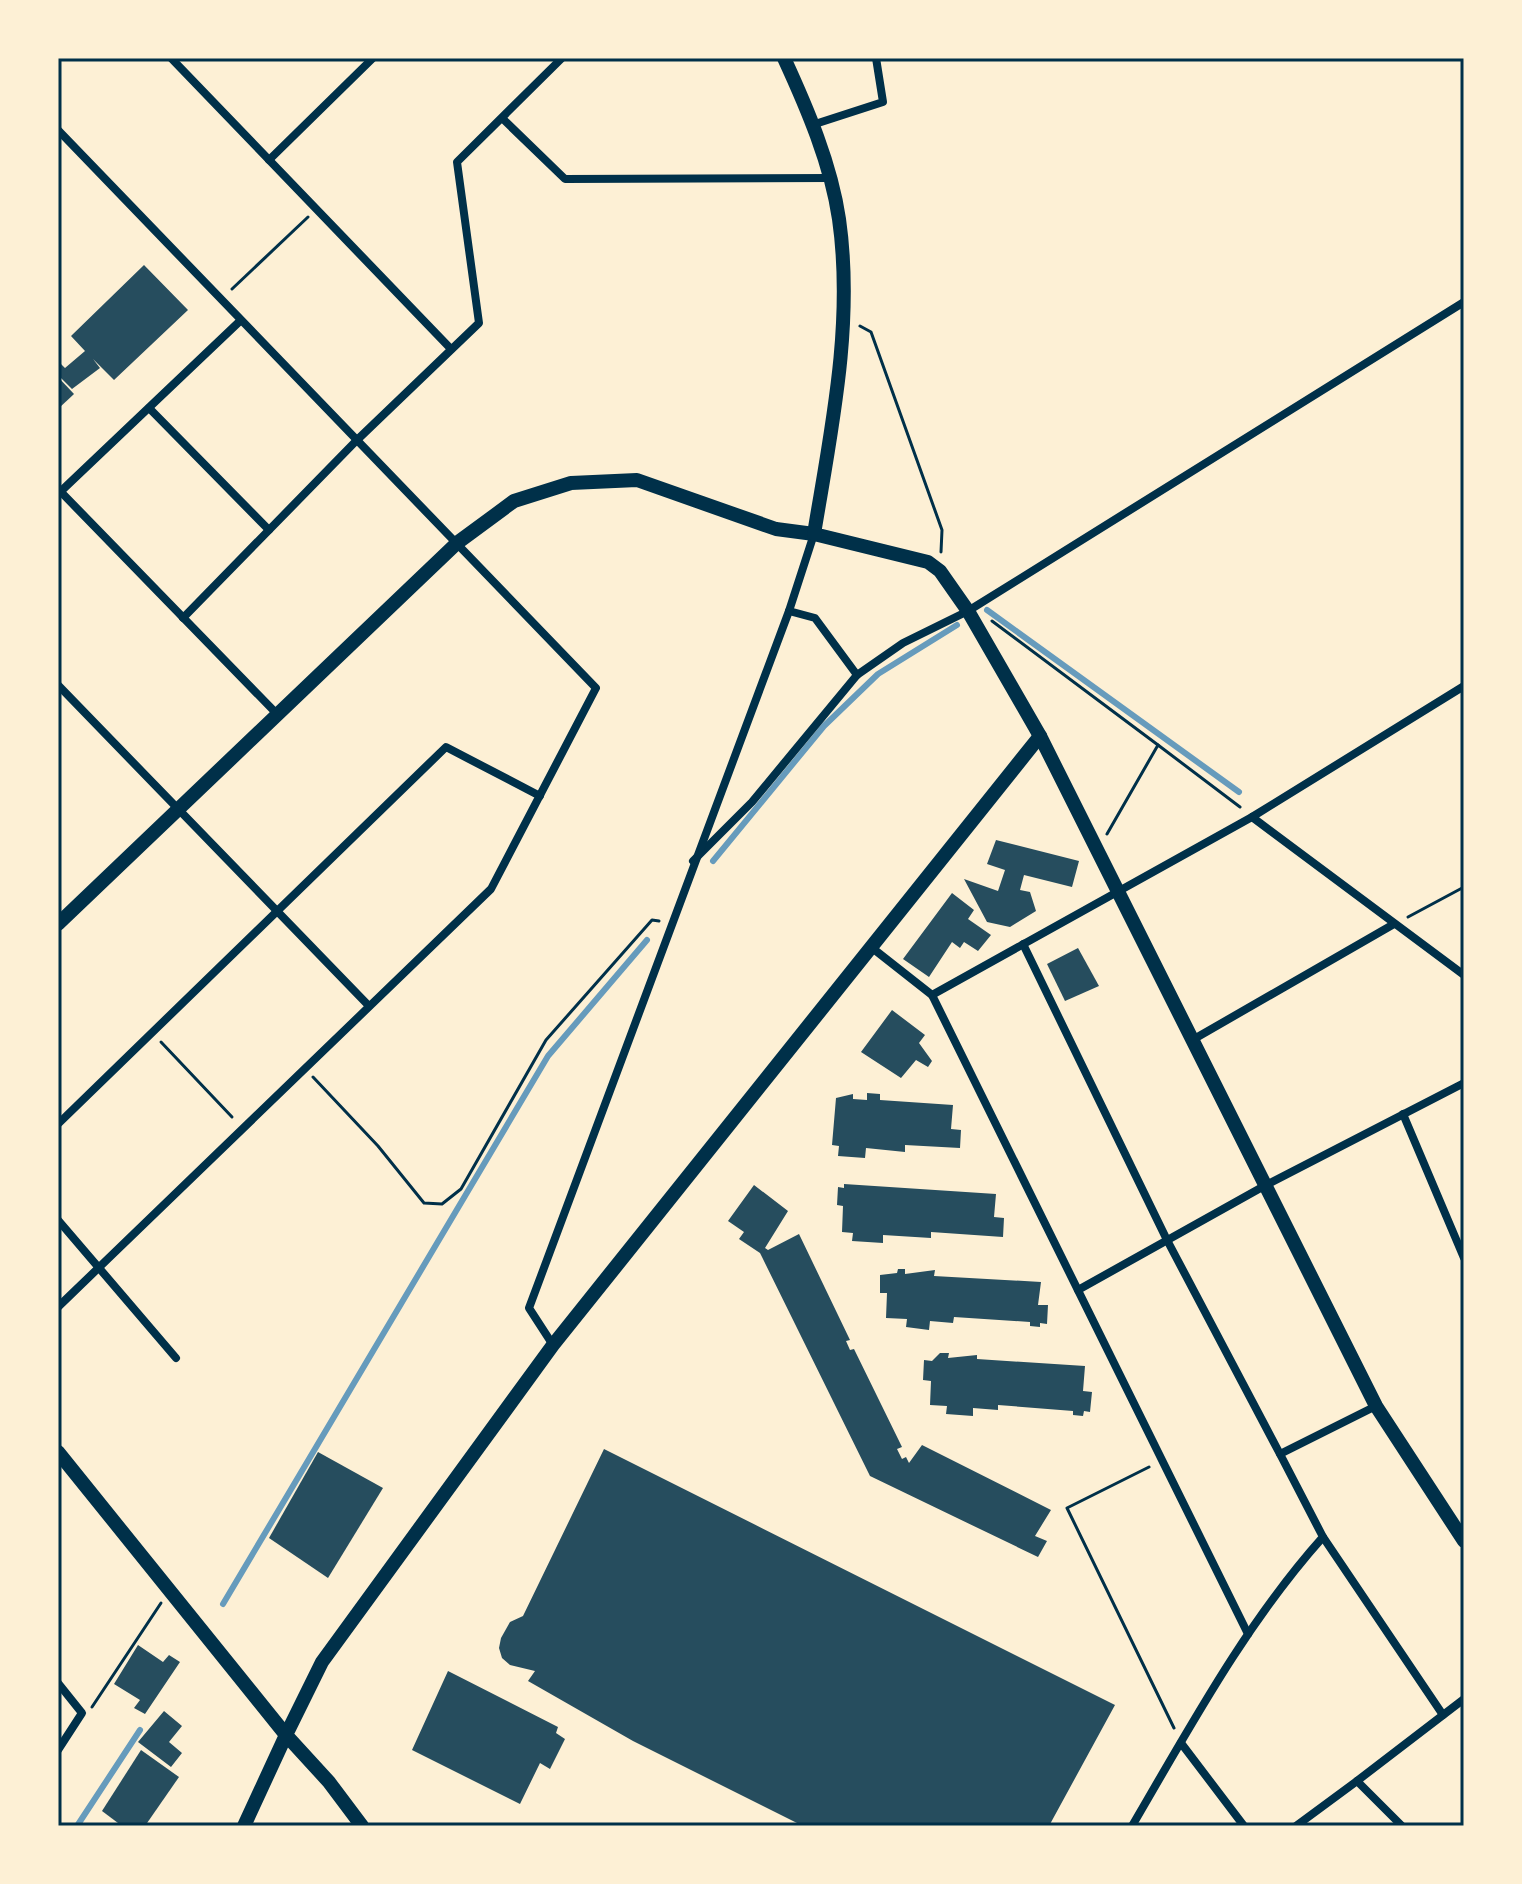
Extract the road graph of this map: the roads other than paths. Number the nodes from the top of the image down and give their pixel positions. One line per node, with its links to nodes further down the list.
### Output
1 (373, 58): 9 (street)
2 (562, 58): 6 (street)
3 (784, 58): 7 (street)
4 (876, 58): 7 (street)
5 (174, 59): 9 (street)
6 (503, 119): 10 (street); 13 (street)
7 (811, 126): 10 (street)
8 (58, 130): 12 (street)
9 (269, 160): 13 (street)
10 (830, 178): 18 (street)
11 (1464, 302): 21 (street)
12 (240, 321): 14 (street); 15 (street)
13 (451, 349): 15 (street)
14 (149, 408): 16 (street); 17 (street)
15 (356, 441): 17 (street); 19 (street)
16 (59, 493): 22 (street)
17 (269, 530): 22 (street)
18 (814, 534): 19 (street); 20 (street); 21 (street)
19 (457, 543): 26 (street); 28 (street)
20 (789, 611): 23 (street); 31 (street)
21 (968, 611): 23 (street); 27 (street)
22 (183, 618): 26 (street)
23 (857, 675): 31 (street)
24 (58, 685): 29 (street)
25 (1464, 686): 30 (street)
26 (277, 714): 29 (street)
27 (1040, 736): 32 (street); 37 (street)
28 (540, 796): 33 (street); 40 (street)
29 (177, 809): 33 (street); 34 (street)
30 (1252, 817): 32 (street); 35 (street)
31 (693, 861): 52 (street)
32 (1121, 891): 36 (street); 41 (street)
33 (280, 910): 40 (street); 44 (street)
34 (58, 924)
35 (1394, 924): 38 (street); 41 (street)
36 (1023, 944): 39 (street); 47 (street)
37 (870, 946): 39 (street); 52 (street)
38 (1464, 975)
39 (932, 995): 50 (street)
40 (369, 1006): 49 (street)
41 (1194, 1039): 45 (street)
42 (1464, 1083): 43 (street)
43 (1403, 1114): 45 (street); 48 (street)
44 (58, 1124)
45 (1266, 1185): 47 (street); 54 (street)
46 (58, 1220): 49 (street)
47 (1167, 1240): 50 (street); 56 (street)
48 (1464, 1258)
49 (96, 1269): 51 (street); 53 (street)
50 (1078, 1290): 59 (street)
51 (58, 1307)
52 (553, 1345): 63 (street)
53 (176, 1358)
54 (1376, 1406): 56 (street); 58 (street)
55 (58, 1452): 63 (street)
56 (1280, 1454): 57 (street)
57 (1323, 1537): 59 (street); 62 (street)
58 (1464, 1541)
59 (1248, 1634): 64 (street)
60 (58, 1683): 65 (street)
61 (1464, 1699): 62 (street)
62 (1443, 1715): 66 (street)
63 (286, 1735): 67 (street); 68 (street)
64 (1181, 1743): 69 (street); 70 (street)
65 (58, 1750)
66 (1357, 1781): 71 (street); 72 (street)
67 (244, 1826)
68 (362, 1826)
69 (1132, 1826)
70 (1244, 1826)
71 (1296, 1826)
72 (1402, 1826)

